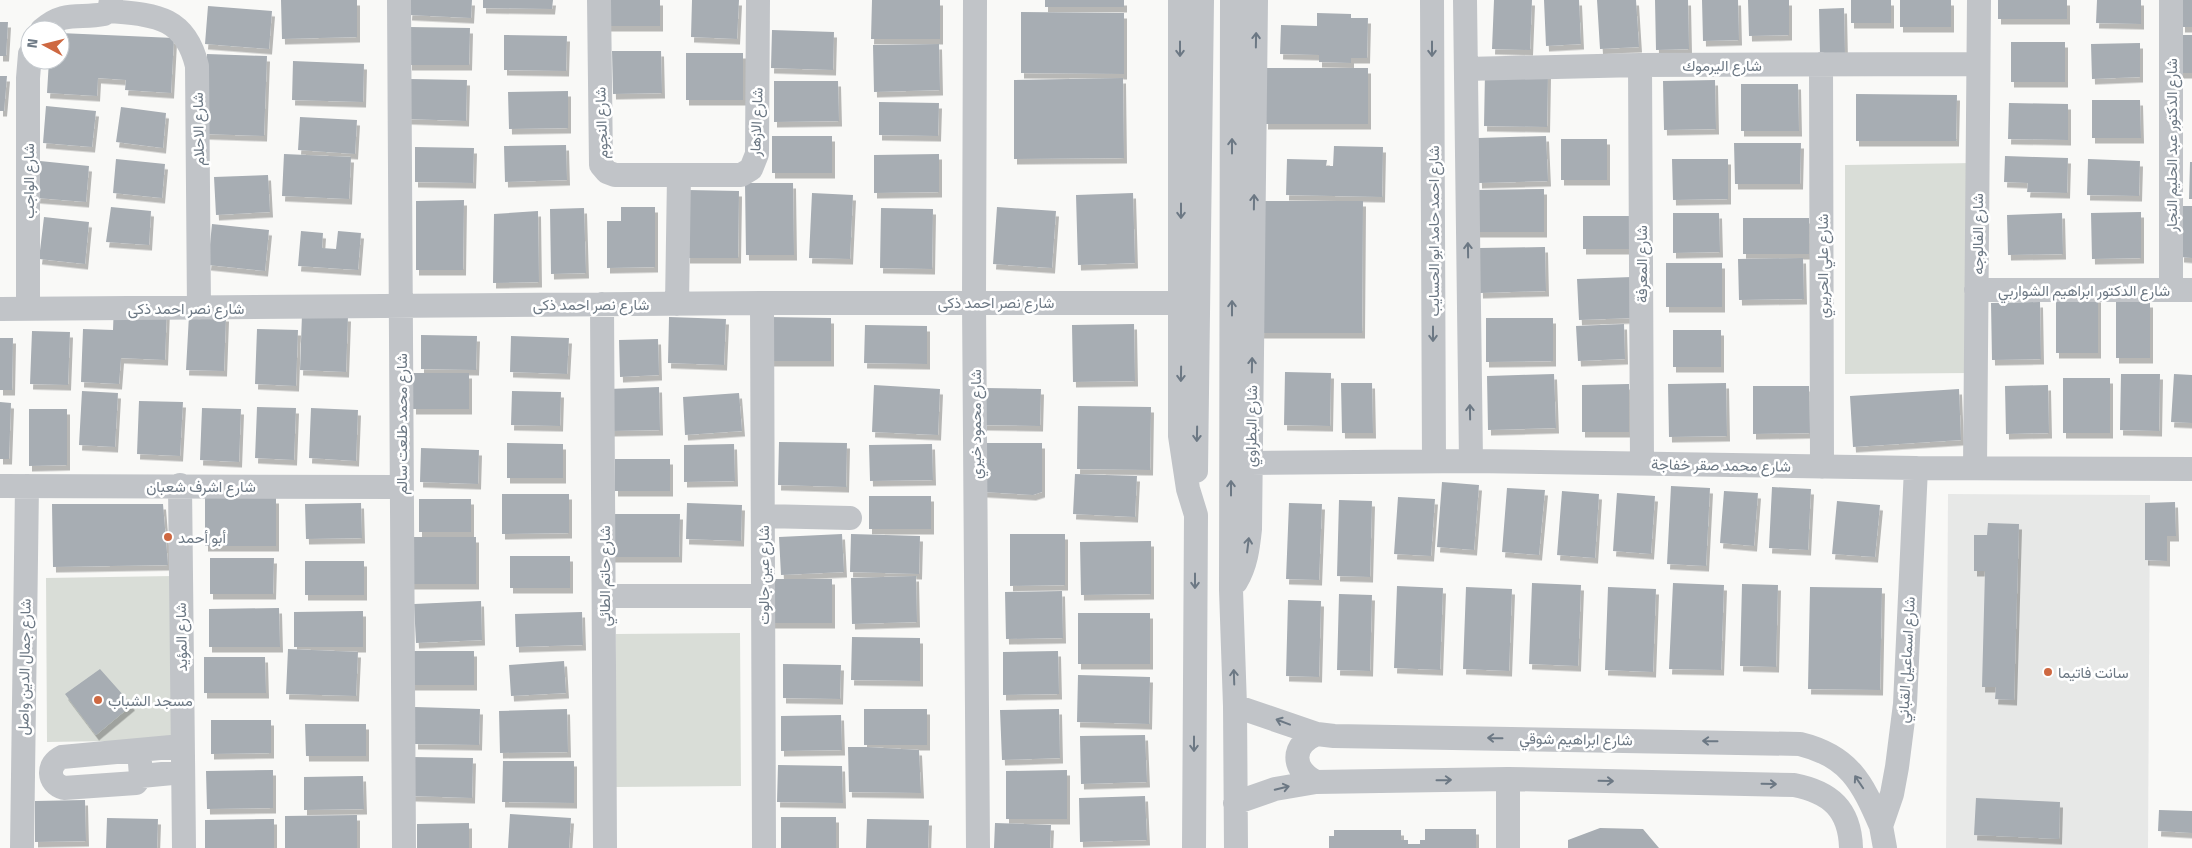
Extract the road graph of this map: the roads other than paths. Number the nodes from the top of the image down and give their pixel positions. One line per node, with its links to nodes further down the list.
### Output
1 (399, 0): 28 (street, شارع محمد طلعت سالم)
2 (599, 0): 20 (street, شارع النجوم)
3 (758, 0): 20 (street, شارع الازهار)
4 (975, 0): 23 (street, شارع محمود خيري)
5 (1180, 0): 25 (street, one-way to 25)
6 (1202, 0): 44 (street, one-way to 44)
7 (1232, 0): 47 (street, one-way to 7)
8 (1256, 0): 34 (street, شارع البطراوي, one-way to 8)
9 (1432, 0): 32 (street, شارع احمد حامد ابو الحسايب, one-way to 32)
10 (1465, 0): 18 (street)
11 (1979, 0): 16 (street, شارع الفالوجه)
12 (2171, 0): 22 (street, شارع الدكتور عبد الحليم النجار)
13 (110, 5): 14 (street); 30 (street, شارع الاحلام)
14 (57, 20)
15 (1821, 64): 16 (street, شارع اليرموك); 17 (street, شارع اليرموك); 36 (street, شارع علي الحريري)
16 (1977, 64): 21 (street, شارع الفالوجه)
17 (1640, 65): 18 (street, شارع اليرموك); 35 (street, شارع المعرفة)
18 (1466, 69): 33 (street, one-way to 18)
19 (29, 70): 31 (street, شارع الواجب)
20 (679, 176): 27 (street)
21 (1976, 290): 22 (street, شارع الدكتور ابراهيم الشواربي); 38 (street, شارع الفالوجه)
22 (2182, 290)
23 (974, 302): 24 (street, شارع نصر احمد ذكى); 25 (street, شارع نصر احمد ذكى); 65 (street, شارع محمود خيري)
24 (762, 303): 27 (street, شارع نصر احمد ذكى); 45 (street, شارع عين جالوت)
25 (1181, 303): 44 (street, one-way to 44)
26 (602, 304): 27 (street, شارع نصر احمد ذكى); 28 (street, شارع نصر احمد ذكى); 48 (street, شارع حاتم الطائي)
27 (677, 304)
28 (401, 305): 30 (street, شارع نصر احمد ذكى); 43 (street, شارع محمد طلعت سالم)
29 (0, 308): 31 (street, شارع نصر احمد ذكى)
30 (199, 308): 31 (street, شارع نصر احمد ذكى)
31 (28, 309)
32 (1434, 461): 33 (street, شارع محمد صقر خفاجة); 34 (street, شارع محمد صقر خفاجة)
33 (1471, 461): 35 (street, شارع محمد صقر خفاجة)
34 (1251, 463): 47 (street, شارع البطراوي, one-way to 34)
35 (1642, 463): 36 (street, شارع محمد صقر خفاجة)
36 (1822, 467): 37 (street, شارع محمد صقر خفاجة)
37 (1916, 468): 38 (street, شارع محمد صقر خفاجة); 59 (street, شارع اسماعيل القباني)
38 (1975, 468): 39 (street, شارع محمد صقر خفاجة)
39 (2192, 469)
40 (180, 485): 42 (street, شارع اشرف شعبان); 43 (street, شارع اشرف شعبان); 52 (street, شارع المؤيد)
41 (0, 486): 42 (street, شارع اشرف شعبان)
42 (27, 486): 60 (street, شارع جمال الدين واصل)
43 (402, 487): 62 (street, شارع محمد طلعت سالم)
44 (1196, 515): 66 (street, one-way to 66)
45 (763, 516): 46 (street); 49 (street, شارع عين جالوت)
46 (850, 518)
47 (1231, 590): 50 (street, one-way to 47)
48 (604, 596): 49 (street); 63 (street, شارع حاتم الطائي)
49 (763, 596): 64 (street, شارع عين جالوت)
50 (1235, 706): 51 (street, شارع ابراهيم شوقي, one-way to 50); 58 (street)
51 (1317, 734): 57 (street); 59 (street, شارع ابراهيم شوقي, one-way to 51)
52 (182, 746): 53 (street); 54 (street, شارع المؤيد)
53 (139, 750): 55 (street); 55 (street)
54 (183, 772): 55 (street); 61 (street, شارع المؤيد)
55 (141, 776)
56 (1508, 779): 57 (street, one-way to 56); 68 (street); 69 (street, one-way to 69)
57 (1316, 782): 58 (street, one-way to 57)
58 (1235, 803): 67 (street)
59 (1883, 837)
60 (22, 848)
61 (184, 848)
62 (404, 848)
63 (605, 848)
64 (764, 848)
65 (978, 848)
66 (1194, 848)
67 (1236, 848)
68 (1508, 848)
69 (1851, 848)

